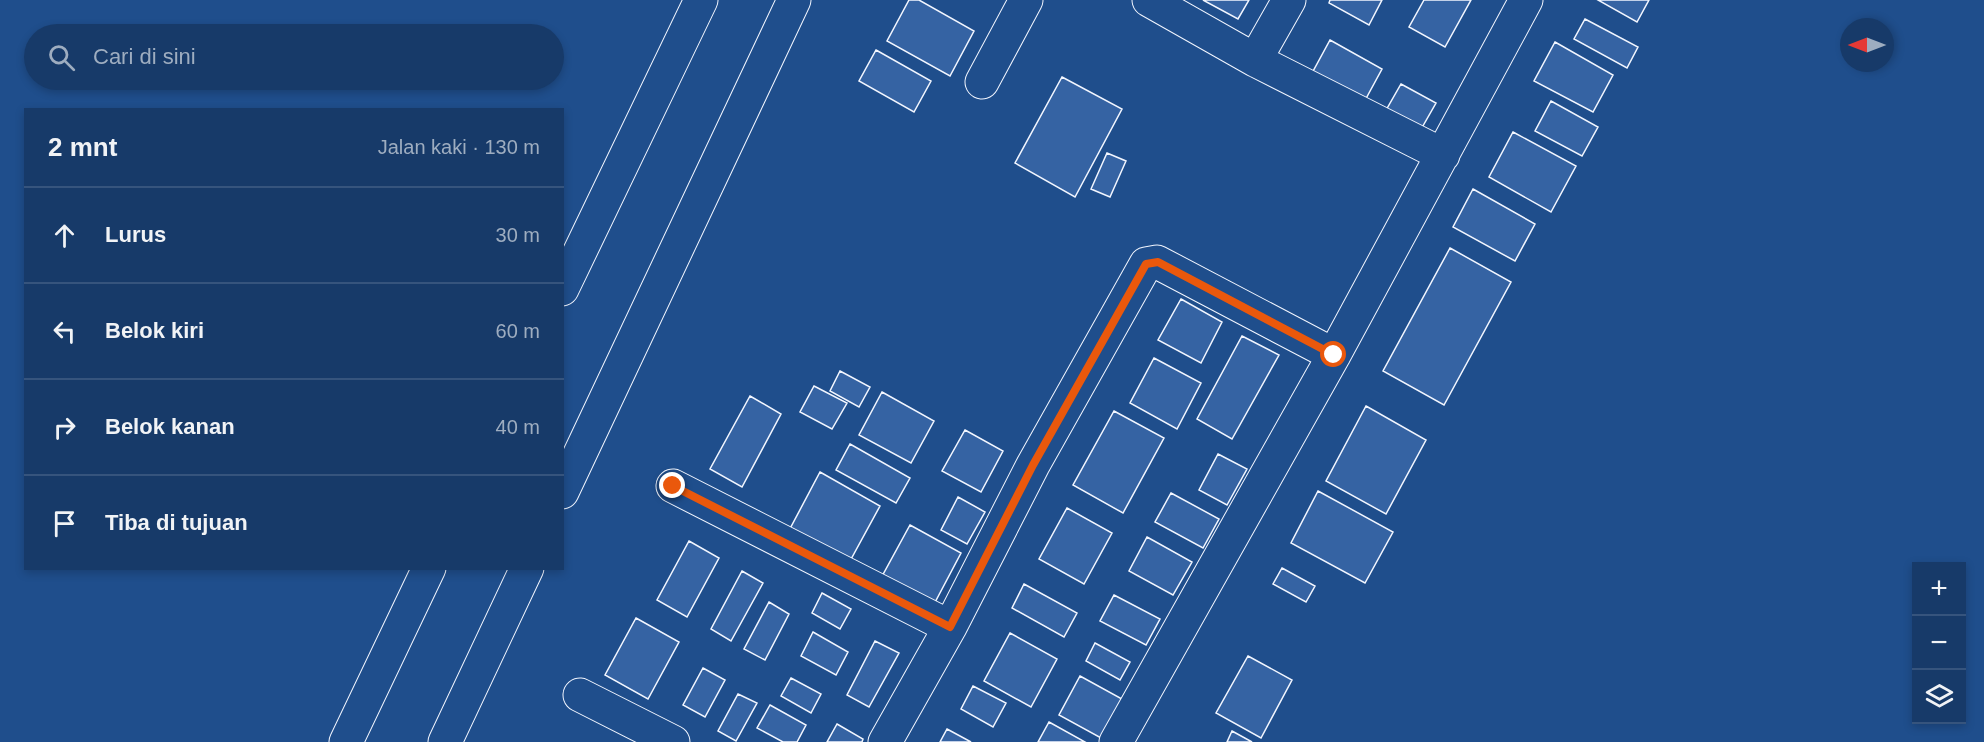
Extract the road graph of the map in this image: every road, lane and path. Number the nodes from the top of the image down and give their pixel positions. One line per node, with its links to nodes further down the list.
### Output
1 (701, 0): 10 (street)
2 (794, 0): 13 (street)
3 (1026, 0): 8 (street)
4 (1149, 0): 7 (street)
5 (1289, 0): 7 (street)
6 (1526, 0): 9 (street)
7 (1256, 60): 9 (street)
8 (982, 82)
9 (1443, 155): 11 (street)
10 (564, 285)
11 (1334, 355): 16 (street); 22 (street)
12 (673, 486): 16 (street)
13 (564, 488)
14 (428, 570): 18 (street)
15 (526, 570): 19 (street)
16 (950, 627): 21 (street)
17 (580, 695): 20 (street)
18 (346, 742)
19 (445, 742)
20 (673, 742)
21 (885, 742)
22 (1116, 742)

